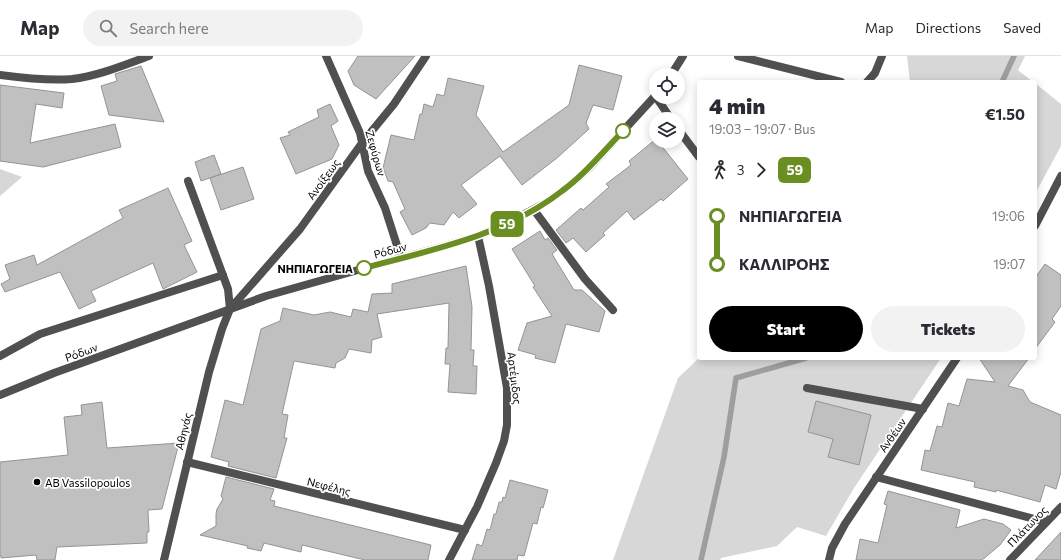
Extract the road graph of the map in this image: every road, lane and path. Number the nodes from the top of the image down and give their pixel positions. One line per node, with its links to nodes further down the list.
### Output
1 (149, 56): 8 (street)
2 (326, 56): 13 (street, Ζεφύρων)
3 (426, 56): 13 (street, Ανοίξεως)
4 (683, 56): 7 (street)
5 (738, 56): 9 (street)
6 (882, 56): 10 (street)
7 (675, 68)
8 (0, 75)
9 (833, 80)
10 (869, 80)
11 (649, 103): 17 (street, Ρόδων)
12 (685, 138): 14 (street)
13 (362, 143): 20 (street, Ζεφύρων); 22 (street, Ανοίξεως)
14 (697, 154)
15 (1061, 176): 18 (street)
16 (188, 181): 21 (street)
17 (534, 210): 19 (street, Ρόδων); 23 (street)
18 (1037, 222)
19 (478, 236): 20 (street, Ρόδων); 33 (street, Αρτέμιδος)
20 (401, 258): 22 (street, Ρόδων)
21 (223, 275): 22 (street); 24 (street)
22 (230, 309): 27 (street, Ρόδων); 29 (street, Αθηνάς)
23 (613, 310)
24 (0, 356)
25 (956, 360): 28 (street, Ανθέων)
26 (807, 388): 28 (street)
27 (0, 395)
28 (923, 409): 30 (street, Ανθέων)
29 (187, 462): 33 (street, Νεφέλης); 34 (street, Αθηνάς)
30 (876, 477): 32 (street); 36 (street, Ανθέων)
31 (1061, 507): 32 (street, Πλάτωνος)
32 (1046, 522): 37 (street, Πλάτωνος)
33 (465, 530): 35 (street, Αρτέμιδος)
34 (164, 560)
35 (449, 560)
36 (829, 560)
37 (1010, 560)

